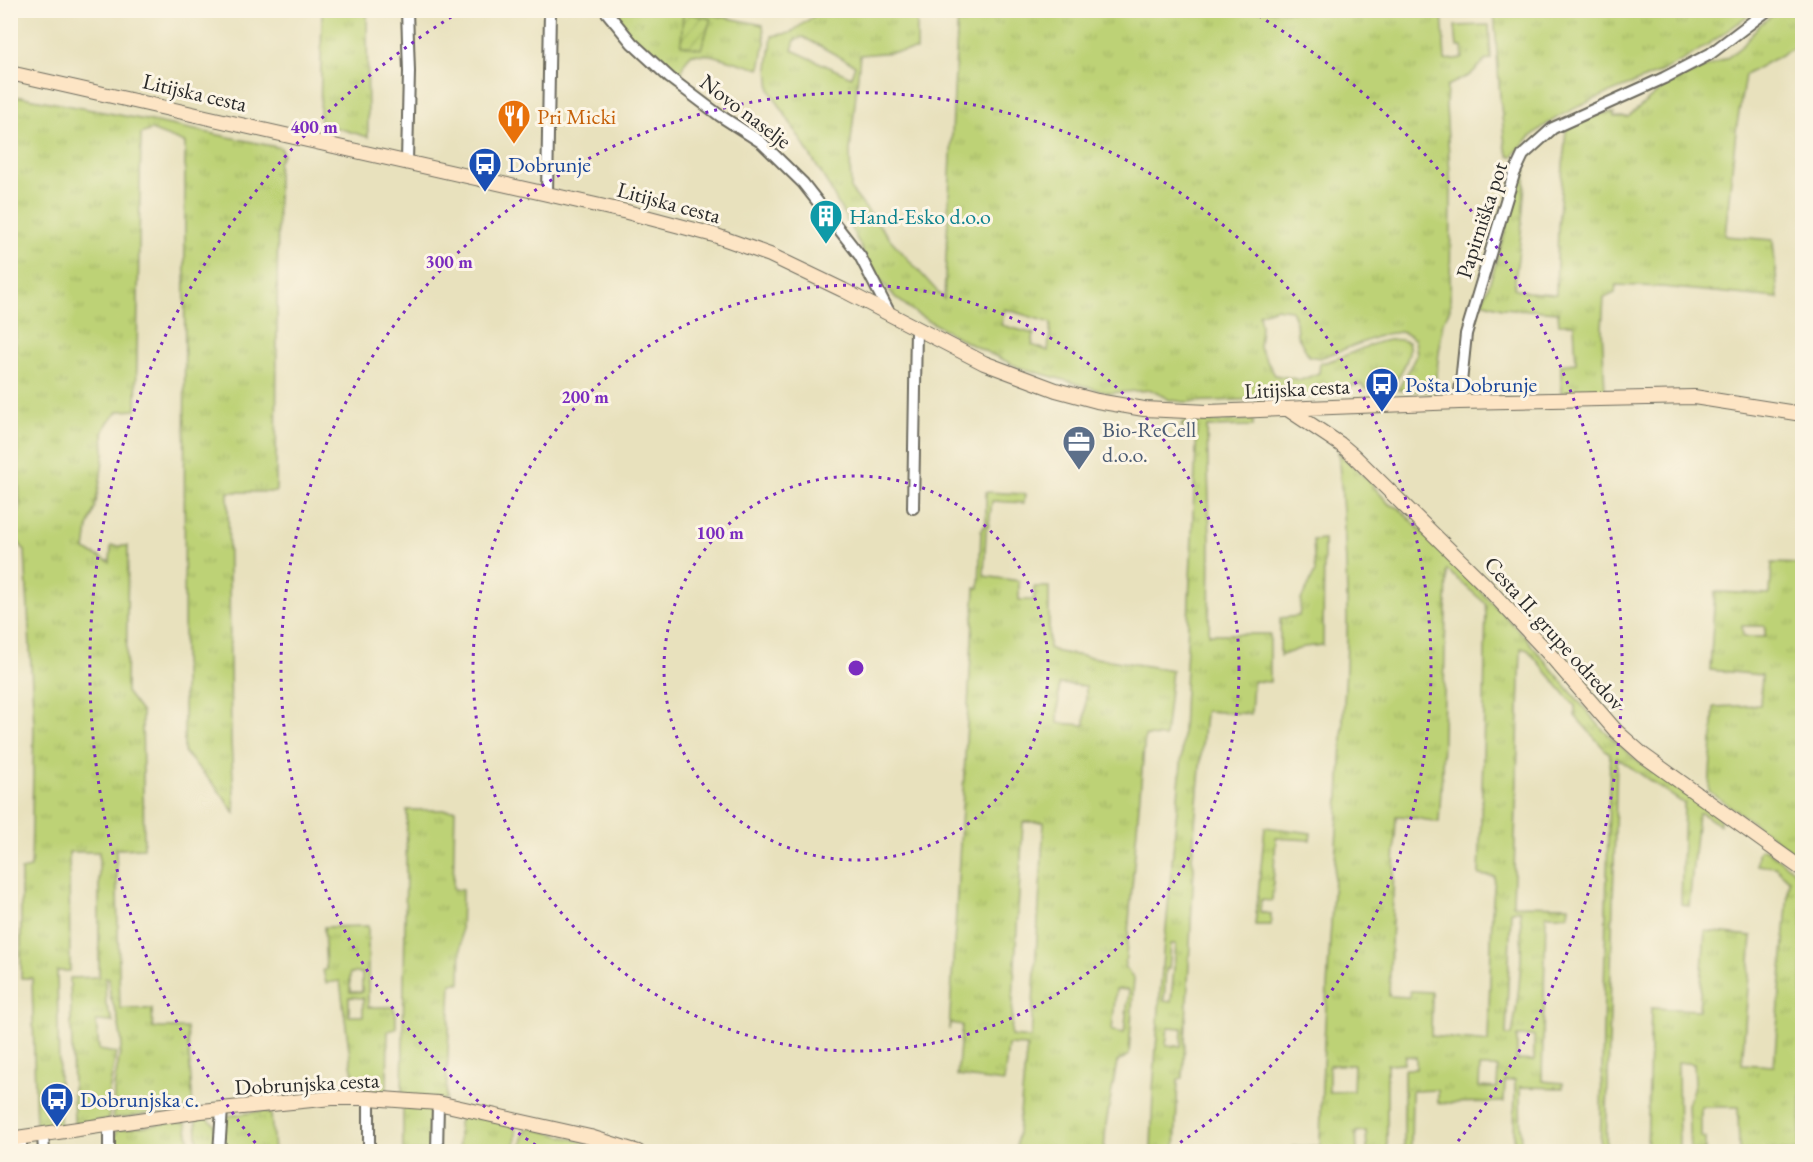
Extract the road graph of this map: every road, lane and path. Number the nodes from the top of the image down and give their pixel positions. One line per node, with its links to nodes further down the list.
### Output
1 (407, 10): 6 (street)
2 (550, 10): 7 (street)
3 (605, 10): 8 (street, Novo naselje)
4 (1768, 10): 10 (street, Papirniška pot)
5 (10, 73): 6 (main road, Litijska cesta)
6 (407, 161): 7 (main road, Litijska cesta)
7 (547, 194): 8 (main road, Litijska cesta)
8 (890, 314): 9 (main road, Litijska cesta)
9 (916, 329): 11 (main road, Litijska cesta); 13 (street)
10 (1459, 402): 11 (main road, Litijska cesta); 12 (main road, Litijska cesta)
11 (1289, 410): 14 (main road, Cesta II. grupe odredov)
12 (1803, 414)
13 (912, 508)
14 (1803, 869)
15 (369, 1098): 16 (main road, Dobrunjska cesta); 17 (main road, Dobrunjska cesta); 24 (street)
16 (438, 1103): 25 (street); 26 (main road, Dobrunjska cesta)
17 (222, 1109): 18 (main road, Dobrunjska cesta); 23 (street)
18 (109, 1125): 19 (main road, Dobrunjska cesta); 22 (street)
19 (44, 1135): 20 (main road, Dobrunjska cesta); 21 (street)
20 (17, 1143)
21 (44, 1152)
22 (109, 1152)
23 (219, 1152)
24 (369, 1152)
25 (437, 1152)
26 (638, 1152)

